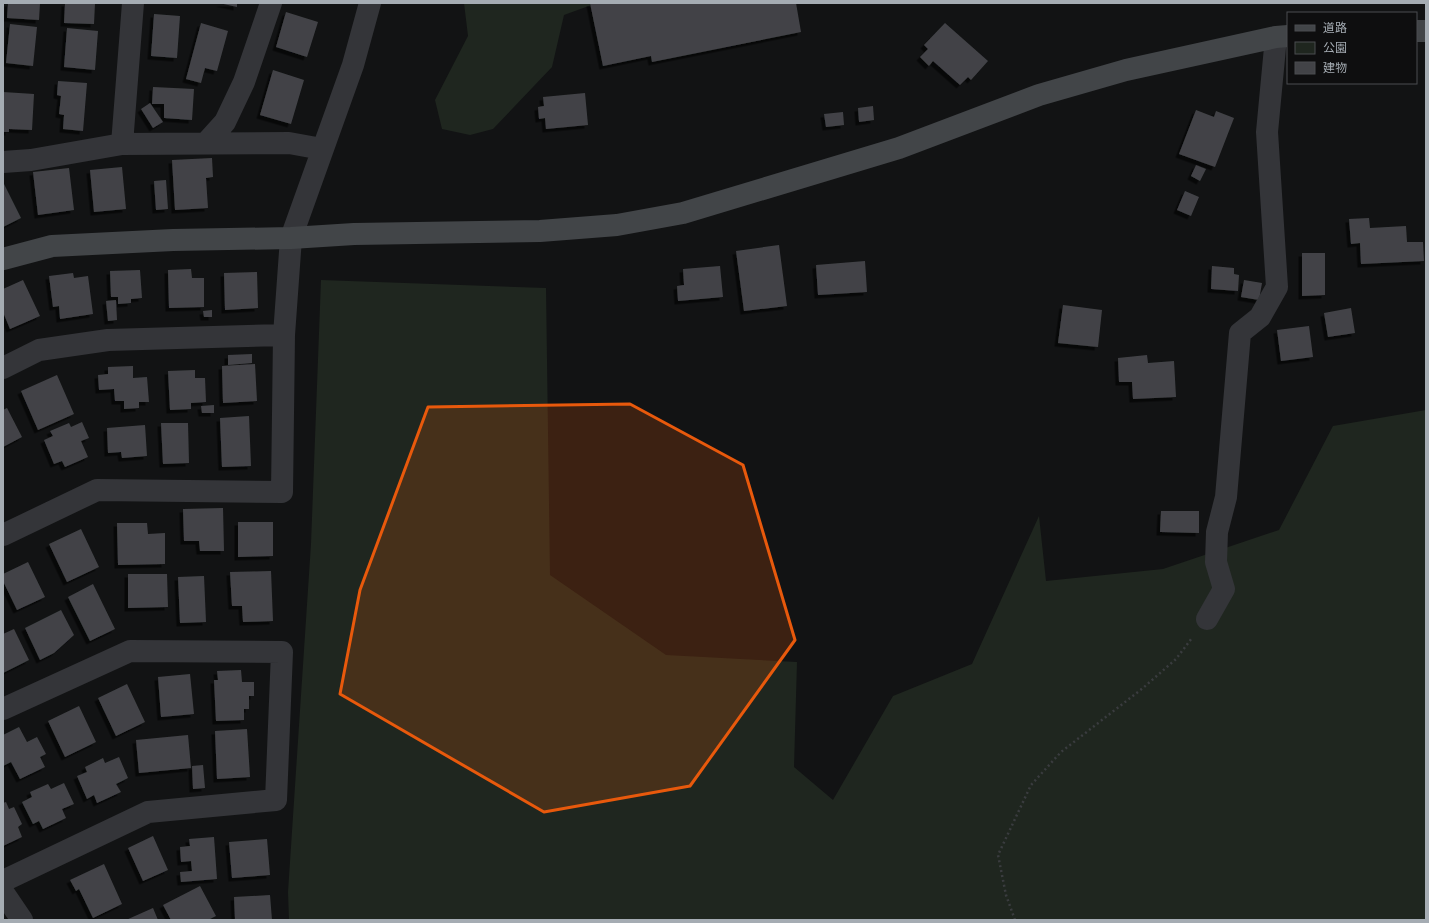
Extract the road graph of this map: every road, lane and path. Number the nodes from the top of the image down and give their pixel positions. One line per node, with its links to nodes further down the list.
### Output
1 (133, 3): 6 (street)
2 (271, 3): 5 (street)
3 (370, 3): 7 (street)
4 (1282, 37): 9 (street); 14 (street)
5 (206, 143): 6 (street); 7 (street)
6 (122, 144): 8 (street)
7 (322, 149): 9 (street)
8 (3, 162)
9 (291, 238): 10 (street); 11 (street)
10 (3, 259)
11 (284, 335): 12 (street); 13 (street)
12 (3, 368)
13 (3, 535)
14 (1207, 619): 19 (path)
15 (3, 709): 16 (street)
16 (3, 881)
17 (3, 892): 18 (street)
18 (22, 920)
19 (1015, 920)

